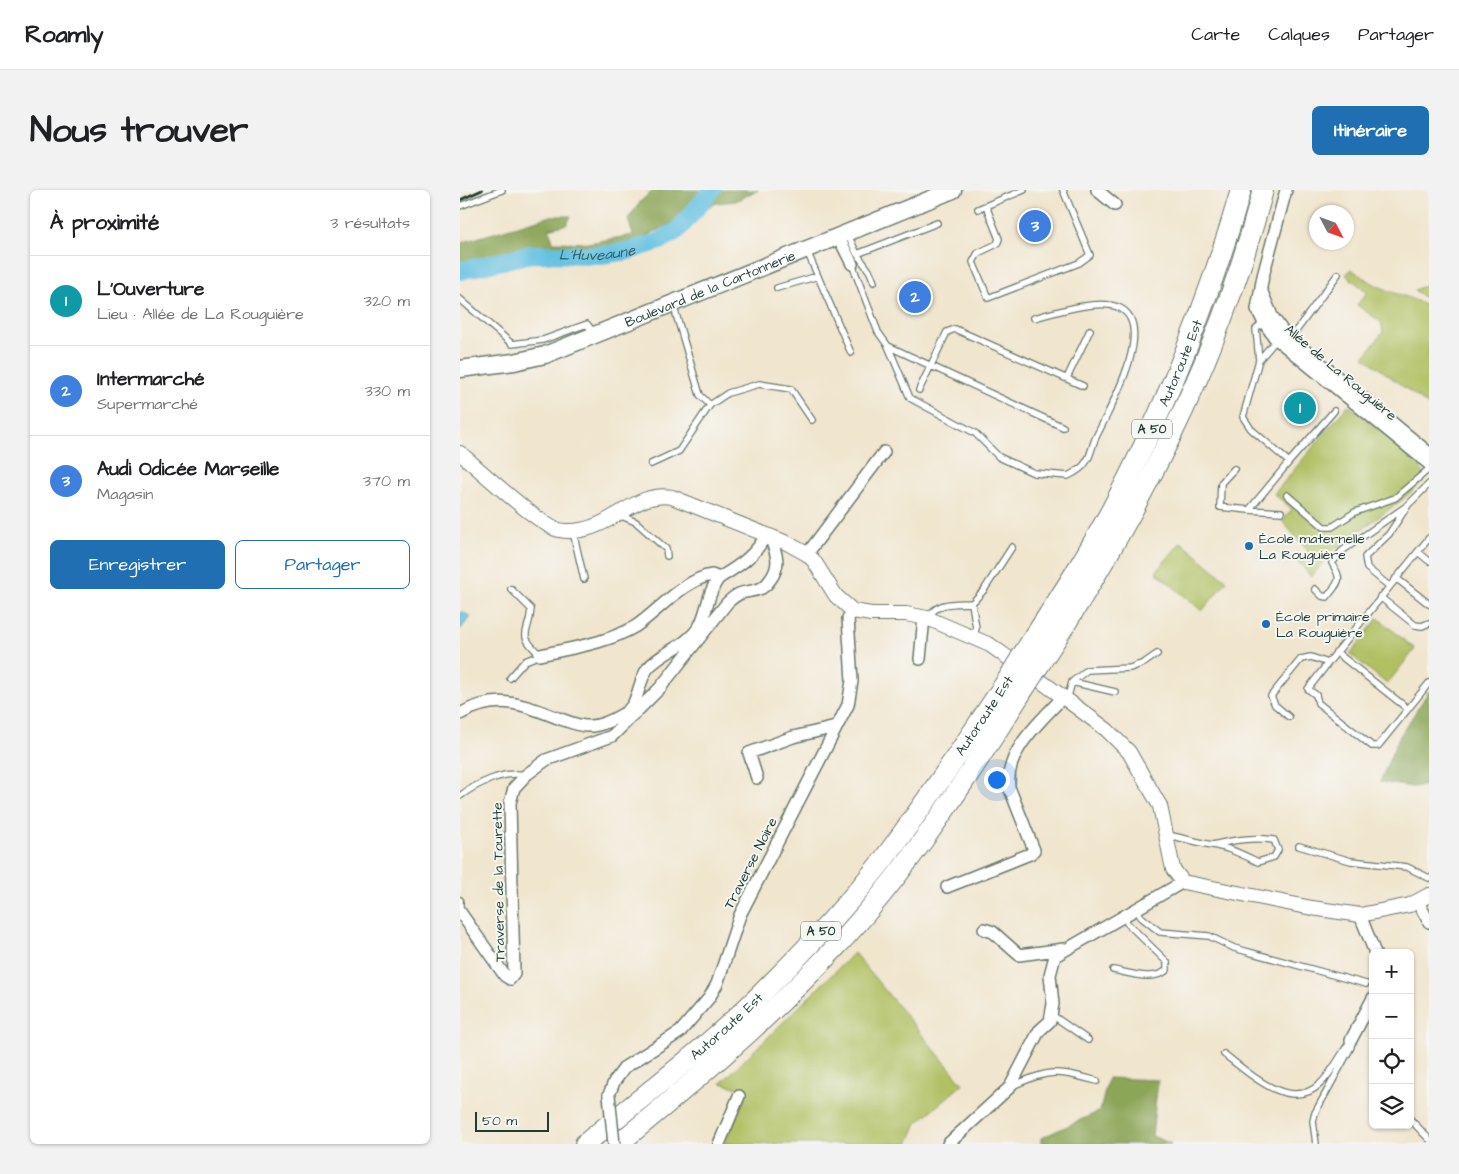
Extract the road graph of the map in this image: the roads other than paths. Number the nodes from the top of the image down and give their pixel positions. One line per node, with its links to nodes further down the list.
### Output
1 (502, 190): 11 (lane)
2 (953, 190): 15 (main road, Boulevard de la Cartonnerie)
3 (1024, 190): 12 (lane)
4 (1063, 190): 12 (lane)
5 (1097, 190): 10 (street)
6 (1231, 190): 20 (highway)
7 (1241, 190): 20 (highway, Autoroute Est / A 50)
8 (1263, 190): 80 (highway, Autoroute Est / A 50)
9 (1286, 190): 26 (street, Allée de La Rouguière)
10 (1115, 205)
11 (460, 206)
12 (986, 206): 13 (lane)
13 (978, 209)
14 (937, 223): 17 (lane)
15 (843, 235): 16 (main road, Boulevard de la Cartonnerie); 17 (street)
16 (806, 249): 19 (lane); 24 (main road, Boulevard de la Cartonnerie)
17 (855, 259): 21 (lane); 30 (lane)
18 (1338, 274): 29 (lane, Allée de La Rouguière)
19 (818, 276): 22 (lane); 31 (lane)
20 (1213, 277): 80 (highway, Autoroute Est / A 50)
21 (874, 282)
22 (777, 288)
23 (460, 299): 28 (lane)
24 (673, 302): 28 (main road, Boulevard de la Cartonnerie); 38 (lane)
25 (1034, 318): 30 (lane)
26 (1268, 318): 29 (street, Allée de La Rouguière); 32 (lane)
27 (1090, 330): 35 (lane)
28 (595, 335): 34 (main road, Boulevard de la Cartonnerie)
29 (1284, 339): 32 (lane, Allée de La Rouguière); 44 (street, Allée de La Rouguière); 47 (street, Allée de La Rouguière)
30 (888, 346): 33 (lane)
31 (851, 352)
32 (1259, 360): 45 (lane)
33 (931, 366): 35 (lane); 37 (lane); 41 (lane)
34 (460, 369)
35 (1067, 378): 36 (lane)
36 (1083, 386)
37 (919, 390)
38 (710, 405): 40 (lane); 46 (lane)
39 (1334, 411): 45 (lane)
40 (812, 420)
41 (1063, 427)
42 (460, 452): 56 (street)
43 (884, 452): 61 (street)
44 (1429, 453)
45 (1289, 462): 53 (lane)
46 (651, 464)
47 (1429, 464)
48 (1234, 469): 53 (lane)
49 (1429, 469): 51 (lane)
50 (1429, 484): 52 (lane)
51 (1287, 495)
52 (1408, 505): 67 (lane); 69 (lane)
53 (1249, 510): 54 (lane)
54 (1281, 512)
55 (618, 514): 56 (street); 57 (street); 62 (lane)
56 (573, 531): 66 (lane)
57 (768, 536): 61 (street); 64 (street); 93 (street, Traverse de la Tourette)
58 (1429, 538): 60 (lane)
59 (1012, 546): 71 (lane)
60 (1418, 552): 63 (lane); 65 (lane)
61 (807, 554): 73 (street)
62 (667, 556)
63 (1429, 561)
64 (720, 578): 78 (street); 90 (street)
65 (1396, 578): 67 (lane); 72 (lane)
66 (584, 579)
67 (1389, 586): 70 (lane)
68 (511, 589): 78 (lane)
69 (1315, 589)
70 (1380, 597): 75 (lane); 77 (lane)
71 (972, 603): 74 (lane); 76 (lane)
72 (1429, 604)
73 (853, 610): 74 (street); 92 (street, Traverse Noire)
74 (925, 617): 76 (street); 81 (street)
75 (1429, 623)
76 (974, 637): 88 (street)
77 (1336, 652): 82 (lane); 89 (lane)
78 (540, 654): 83 (lane)
79 (1157, 654): 85 (lane)
80 (1033, 657): 84 (highway, Autoroute Est / A 50, bridge)
81 (920, 659)
82 (1328, 663): 89 (lane); 91 (lane)
83 (510, 678)
84 (1017, 681): 124 (highway, Autoroute Est / A 50); 126 (highway, Autoroute Est / A 50)
85 (1072, 682): 87 (lane); 88 (lane)
86 (1429, 683): 89 (lane)
87 (1115, 692)
88 (1065, 698): 96 (street); 101 (street)
89 (1408, 709)
90 (460, 714)
91 (1290, 717)
92 (836, 728): 94 (street); 125 (street, Traverse Noire, bridge)
93 (526, 775): 95 (lane); 105 (street, Traverse de la Tourette)
94 (757, 778)
95 (460, 796)
96 (1168, 835): 97 (lane); 100 (street)
97 (1213, 845): 97 (lane)
98 (1299, 846): 99 (lane)
99 (1429, 878)
100 (1183, 882): 104 (street); 106 (street)
101 (947, 887)
102 (1423, 898): 106 (street); 108 (street)
103 (460, 900): 105 (lane)
104 (1136, 909): 107 (street); 113 (lane)
105 (460, 912)
106 (1360, 914): 111 (street)
107 (1125, 915): 110 (street); 112 (lane)
108 (1429, 922)
109 (984, 928): 110 (street)
110 (1068, 949): 115 (street)
111 (1373, 949)
112 (1113, 970)
113 (1366, 984)
114 (1369, 1006): 117 (street)
115 (1052, 1015): 116 (lane); 120 (street)
116 (1088, 1040)
117 (1351, 1040): 118 (lane); 129 (lane)
118 (1224, 1054)
119 (1097, 1081): 120 (lane)
120 (1010, 1087): 128 (street)
121 (739, 1096): 127 (street)
122 (1414, 1123): 123 (lane)
123 (1429, 1139)
124 (585, 1144)
125 (614, 1144)
126 (618, 1144)
127 (719, 1144)
128 (948, 1144)
129 (1316, 1144)

